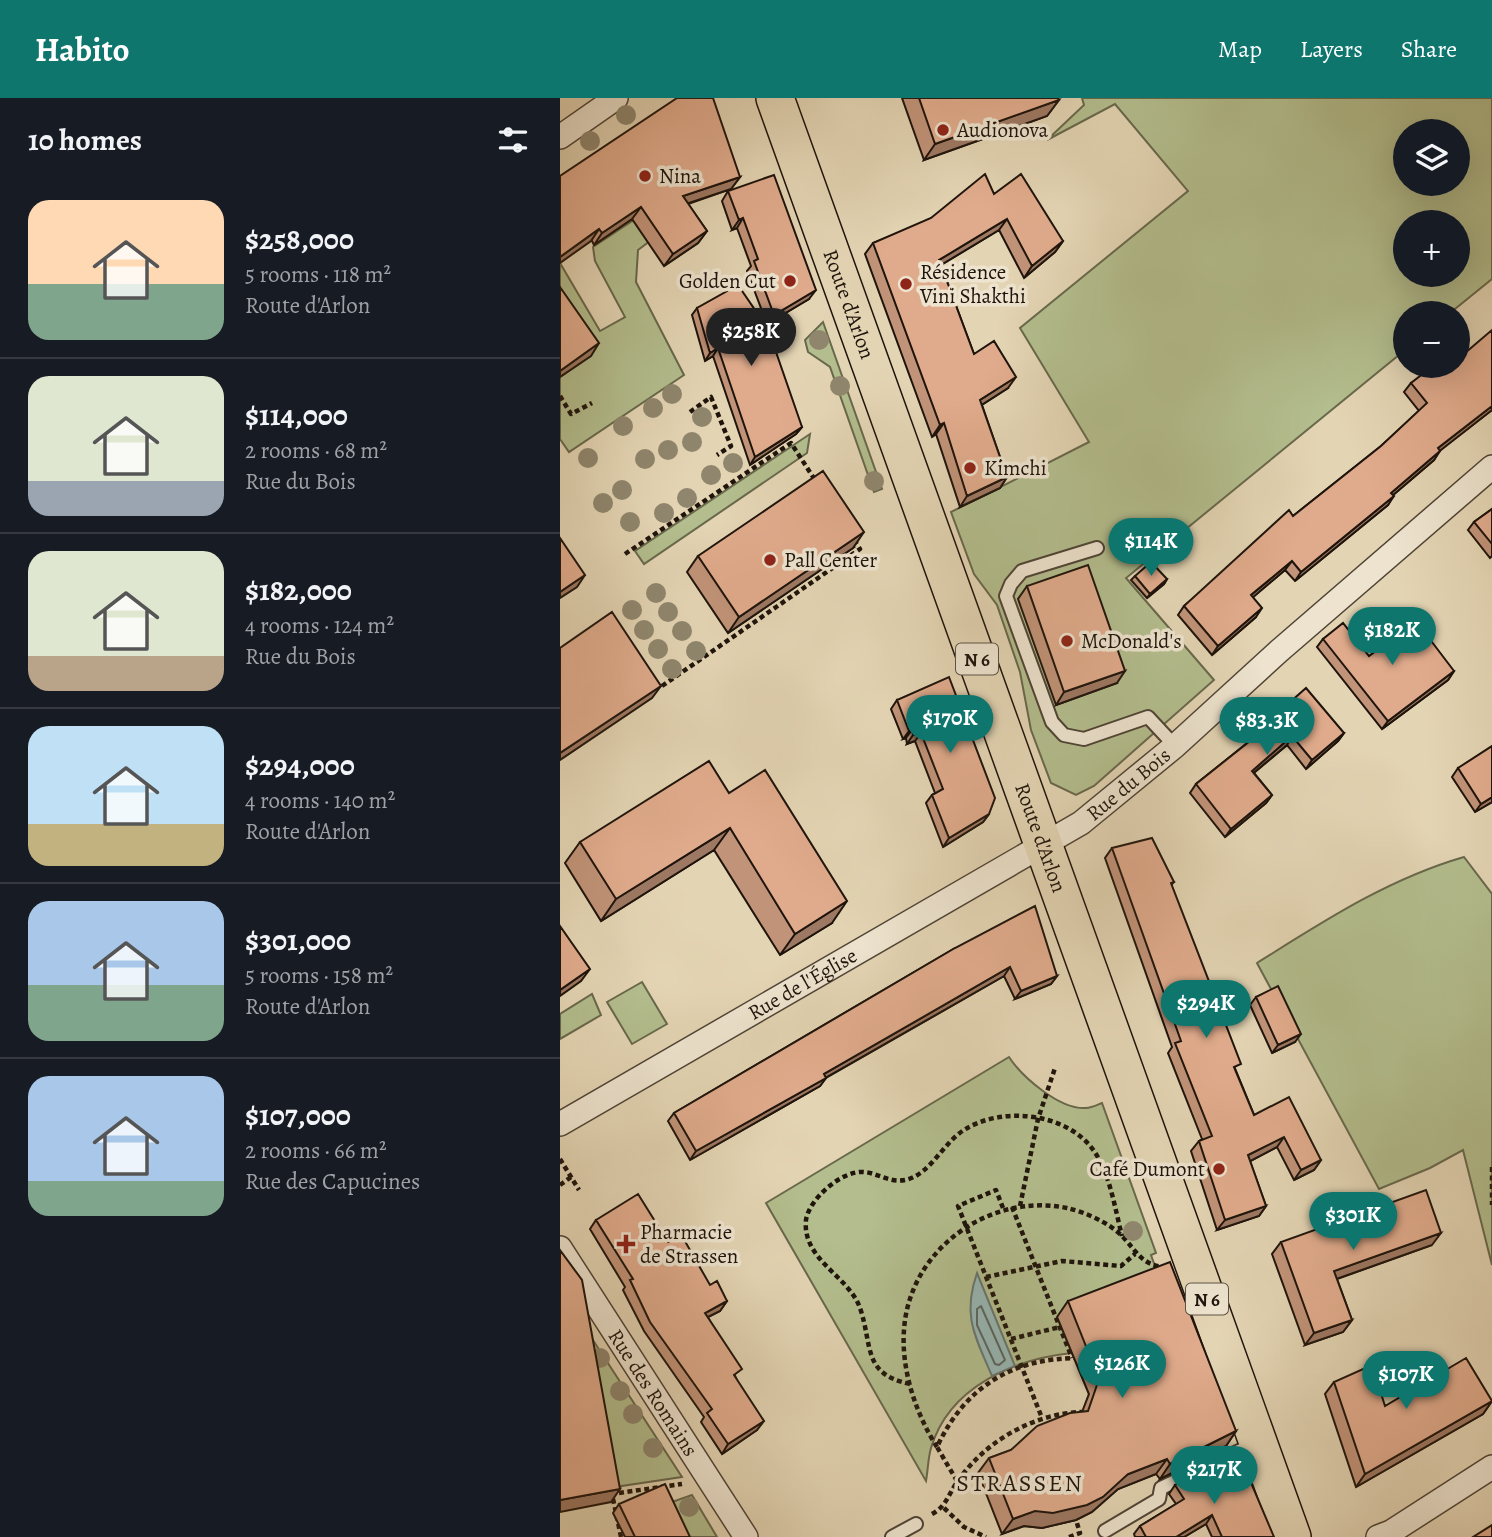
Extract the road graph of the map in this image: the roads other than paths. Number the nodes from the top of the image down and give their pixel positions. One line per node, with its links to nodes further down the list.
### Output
1 (616, 98): 3 (street)
2 (775, 98): 7 (main road, Route d'Arlon / N 6)
3 (560, 137)
4 (1492, 467): 6 (street, Rue du Bois)
5 (1097, 548): 6 (lane)
6 (1175, 746): 7 (street, Rue du Bois)
7 (1044, 846): 8 (street, Rue de l'Église); 10 (main road, Route d'Arlon / N 6)
8 (560, 1124)
9 (560, 1248): 14 (street, Rue des Romains)
10 (1258, 1442): 13 (lane); 16 (main road, Route d'Arlon / N 6)
11 (1492, 1467): 17 (street)
12 (916, 1524): 15 (lane)
13 (1105, 1531)
14 (746, 1537)
15 (892, 1537)
16 (1292, 1537)
17 (1378, 1537)

